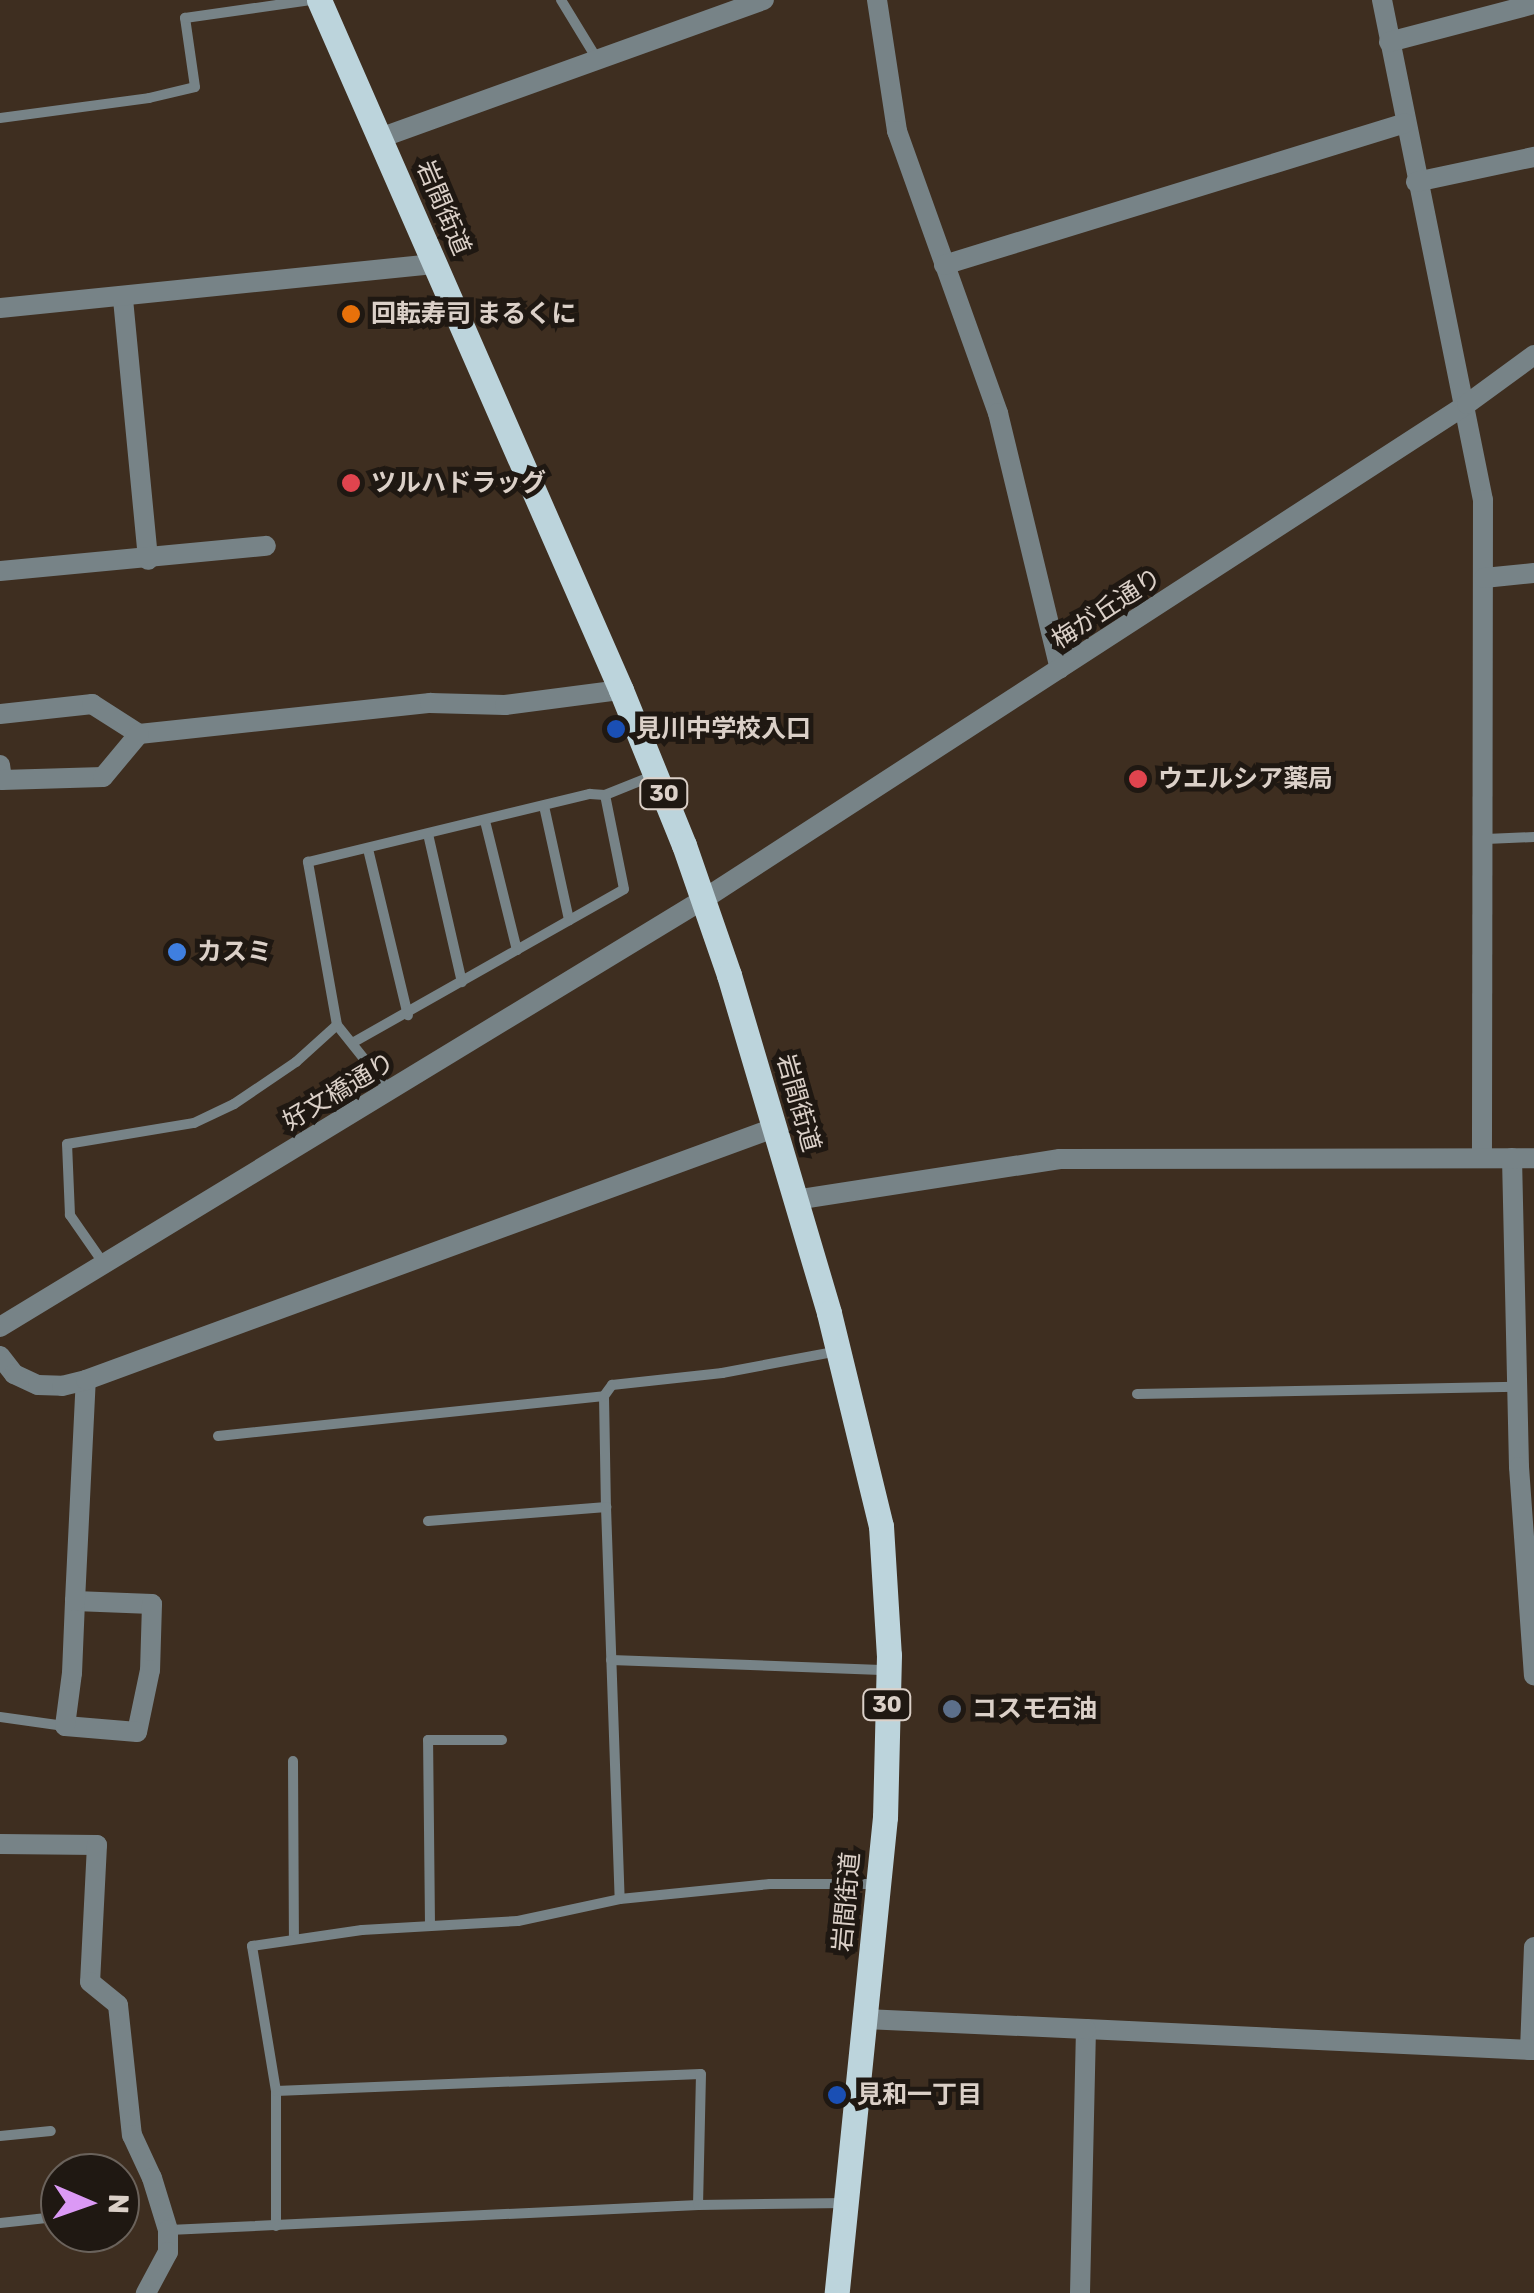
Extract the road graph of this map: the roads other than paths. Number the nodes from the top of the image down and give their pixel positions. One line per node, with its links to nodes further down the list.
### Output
1 (310, 0): 10 (lane)
2 (319, 0): 12 (main road, 岩間街道 / 30)
3 (561, 0): 9 (lane)
4 (764, 0): 9 (street)
5 (877, 0): 16 (street)
6 (1382, 0): 8 (street)
7 (1534, 4): 8 (street)
8 (1389, 42): 11 (street)
9 (597, 59): 12 (street)
10 (0, 118)
11 (1405, 124): 14 (street); 16 (street)
12 (380, 138): 15 (main road, 岩間街道 / 30)
13 (1534, 157): 14 (street)
14 (1416, 182): 20 (street)
15 (434, 264): 17 (street); 27 (main road, 岩間街道 / 30)
16 (944, 265): 26 (street)
17 (123, 299): 18 (street); 22 (street)
18 (0, 308)
19 (1534, 356): 20 (street, 梅が丘通り)
20 (1467, 404): 25 (street); 26 (street, 梅が丘通り)
21 (266, 546): 22 (street)
22 (148, 560): 23 (street)
23 (0, 571)
24 (1534, 574): 25 (street)
25 (1484, 578): 37 (street)
26 (1060, 669): 39 (street, 梅が丘通り)
27 (621, 690): 29 (street); 31 (main road, 岩間街道 / 30)
28 (0, 714): 29 (street)
29 (139, 734): 30 (street)
30 (0, 765)
31 (656, 775): 32 (lane); 39 (main road, 岩間街道 / 30)
32 (605, 795): 33 (lane); 40 (lane)
33 (544, 806): 34 (lane); 40 (lane)
34 (485, 821): 35 (lane); 41 (lane)
35 (428, 834): 38 (lane); 42 (lane)
36 (1534, 837): 37 (lane)
37 (1486, 839): 48 (street)
38 (368, 849): 43 (lane); 44 (lane)
39 (704, 899): 46 (street, 好文橋通り); 47 (main road, 岩間街道 / 30)
40 (569, 920): 41 (lane)
41 (517, 950): 42 (lane)
42 (462, 982): 43 (lane)
43 (408, 1015): 45 (lane)
44 (338, 1025): 45 (lane); 52 (lane)
45 (354, 1042): 46 (lane)
46 (389, 1091): 52 (street, 好文橋通り)
47 (774, 1128): 51 (main road, 岩間街道 / 30); 56 (street)
48 (1482, 1157): 49 (street); 51 (street)
49 (1512, 1158): 50 (street); 57 (street)
50 (1534, 1158)
51 (795, 1200): 54 (main road, 岩間街道 / 30)
52 (104, 1264): 53 (street, 好文橋通り)
53 (0, 1327)
54 (839, 1351): 59 (lane); 66 (main road, 岩間街道 / 30)
55 (0, 1356): 56 (street)
56 (86, 1380): 64 (street)
57 (1516, 1388): 58 (lane); 61 (street)
58 (1137, 1394)
59 (604, 1396): 60 (lane); 62 (lane)
60 (218, 1436)
61 (1526, 1468): 67 (street)
62 (606, 1507): 63 (lane); 65 (lane)
63 (428, 1522)
64 (75, 1601): 69 (street); 69 (street)
65 (611, 1660): 66 (lane); 74 (lane)
66 (888, 1670): 73 (main road, 岩間街道 / 30)
67 (1534, 1675)
68 (0, 1717): 69 (lane)
69 (65, 1726)
70 (502, 1740): 75 (lane)
71 (293, 1761): 76 (lane)
72 (0, 1844): 89 (street)
73 (880, 1884): 74 (lane); 78 (main road, 岩間街道 / 30)
74 (620, 1899): 75 (lane)
75 (430, 1925): 76 (lane)
76 (294, 1939): 81 (lane)
77 (1534, 1946): 80 (street)
78 (866, 2019): 79 (street); 84 (main road, 岩間街道 / 30)
79 (1086, 2028): 80 (street); 92 (street)
80 (1532, 2050)
81 (276, 2091): 85 (lane); 88 (lane)
82 (51, 2130): 83 (lane)
83 (0, 2136)
84 (846, 2203): 85 (lane); 91 (main road, 岩間街道 / 30)
85 (698, 2205): 88 (lane)
86 (40, 2219): 87 (lane)
87 (0, 2223)
88 (276, 2226): 89 (lane)
89 (168, 2230): 90 (street)
90 (146, 2293)
91 (837, 2293)
92 (1080, 2293)

